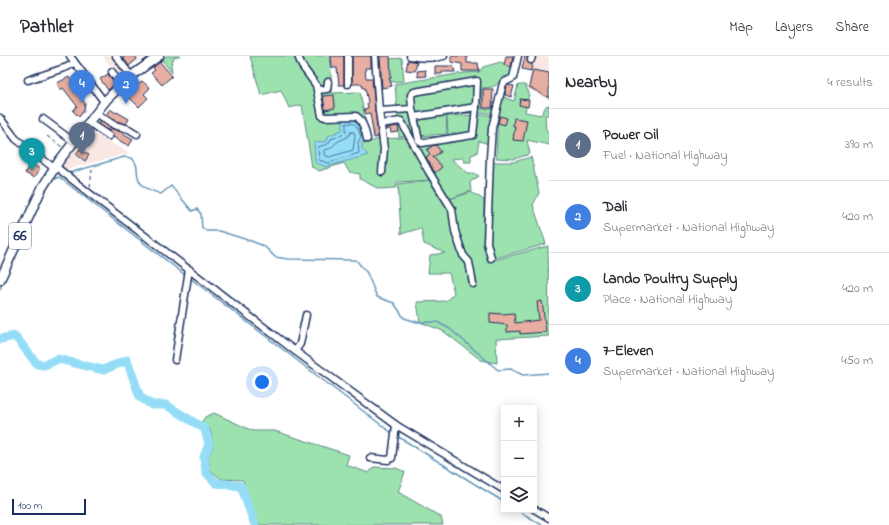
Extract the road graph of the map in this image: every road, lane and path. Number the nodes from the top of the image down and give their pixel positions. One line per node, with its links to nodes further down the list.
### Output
1 (70, 56): 10 (street)
2 (116, 56): 12 (street)
3 (298, 56): 17 (street)
4 (348, 56): 15 (street)
5 (375, 56): 21 (street)
6 (410, 56): 7 (street)
7 (444, 56)
8 (518, 56): 38 (street)
9 (157, 57): 12 (main road, 66)
10 (74, 63): 13 (street); 18 (street)
11 (112, 72): 16 (street)
12 (131, 76): 16 (main road, 66)
13 (28, 80)
14 (328, 82): 17 (street)
15 (348, 84)
16 (121, 85): 18 (main road, 66)
17 (318, 90): 31 (street)
18 (105, 103): 22 (main road, 66)
19 (476, 107): 20 (street); 23 (street); 23 (street)
20 (412, 109): 21 (street); 23 (street)
21 (379, 111): 27 (street)
22 (96, 113): 26 (main road, 66); 28 (street)
23 (414, 116)
24 (0, 118): 34 (street)
25 (43, 119): 32 (street)
26 (88, 122): 30 (street); 32 (main road, 66)
27 (381, 124): 36 (street); 41 (street)
28 (137, 134)
29 (47, 136): 33 (path)
30 (109, 136)
31 (367, 139)
32 (74, 142): 33 (main road, 66)
33 (67, 151): 34 (main road, 66)
34 (55, 167): 37 (street); 40 (main road, 66)
35 (92, 170): 37 (path)
36 (382, 172)
37 (89, 193): 39 (street)
38 (491, 258)
39 (189, 269): 43 (street); 44 (street)
40 (0, 280)
41 (473, 284)
42 (306, 315): 43 (street)
43 (295, 351): 45 (street)
44 (175, 360)
45 (396, 429): 46 (street); 47 (street)
46 (370, 458)
47 (501, 488)
48 (537, 510): 49 (street)
49 (549, 518)

